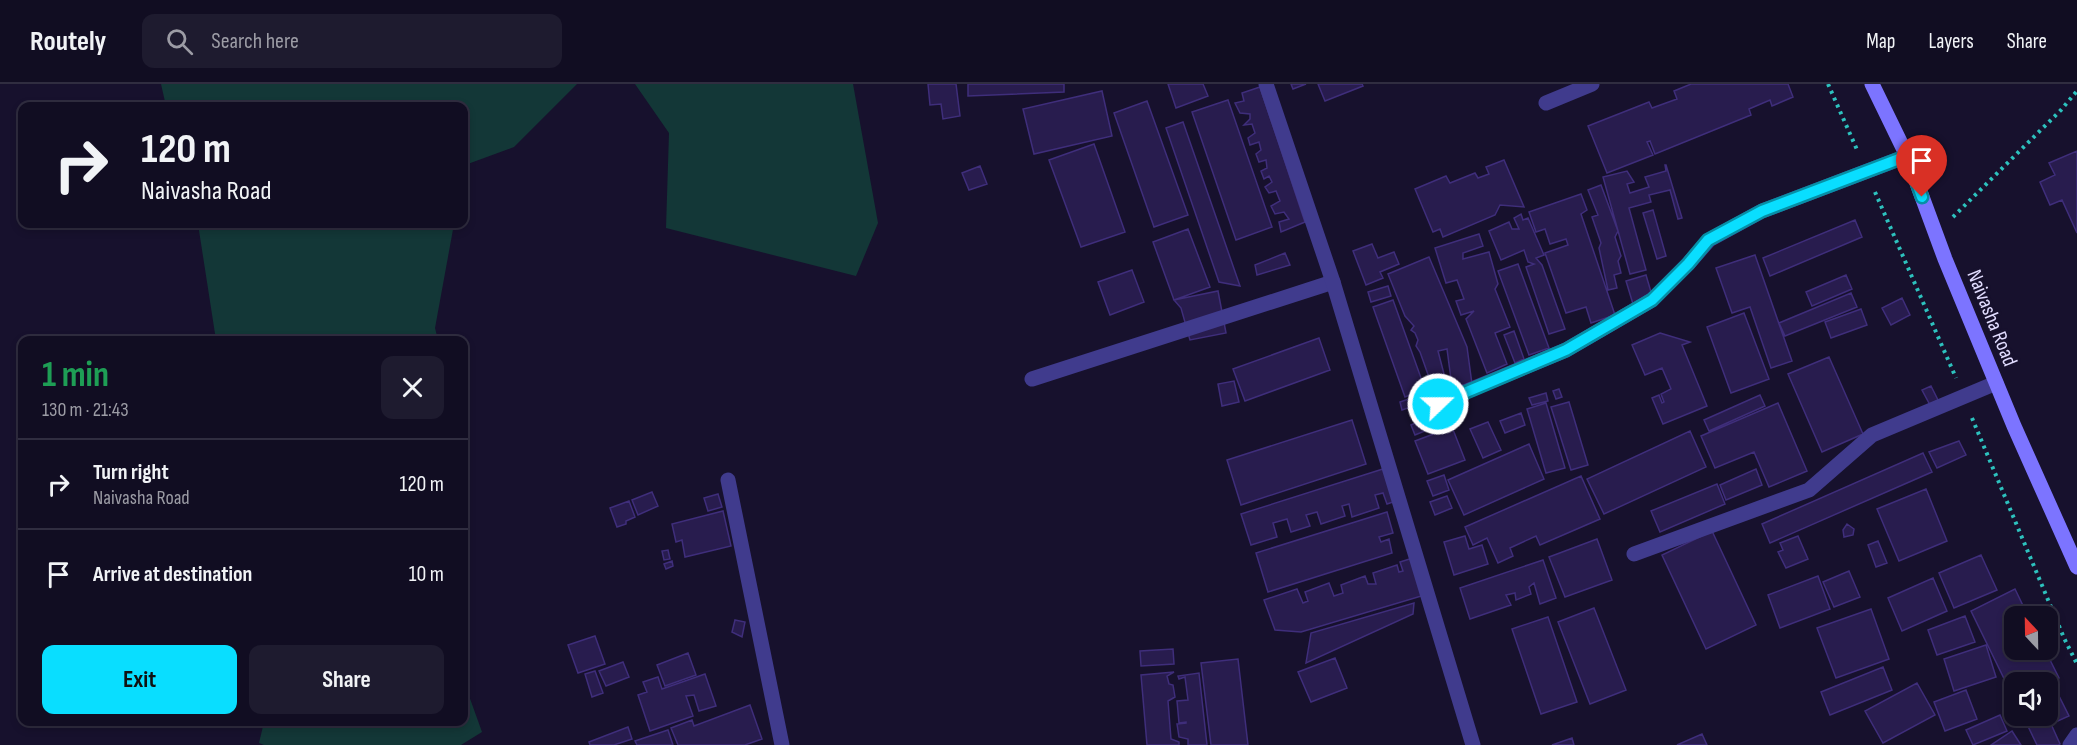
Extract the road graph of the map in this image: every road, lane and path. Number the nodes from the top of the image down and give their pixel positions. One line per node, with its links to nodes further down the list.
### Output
1 (1266, 84): 8 (street)
2 (1592, 84): 5 (street)
3 (1872, 84): 6 (main road, Naivasha Road)
4 (2077, 91): 7 (path)
5 (1546, 104)
6 (1907, 156): 10 (main road, Naivasha Road); 11 (street)
7 (1946, 224)
8 (1334, 282): 9 (street); 17 (street)
9 (1032, 379)
10 (1996, 383): 13 (street); 14 (main road, Naivasha Road)
11 (1438, 404)
12 (728, 480): 16 (street)
13 (1634, 554)
14 (2077, 567)
15 (2077, 735): 18 (street)
16 (782, 745)
17 (1473, 745)
18 (2070, 745)

